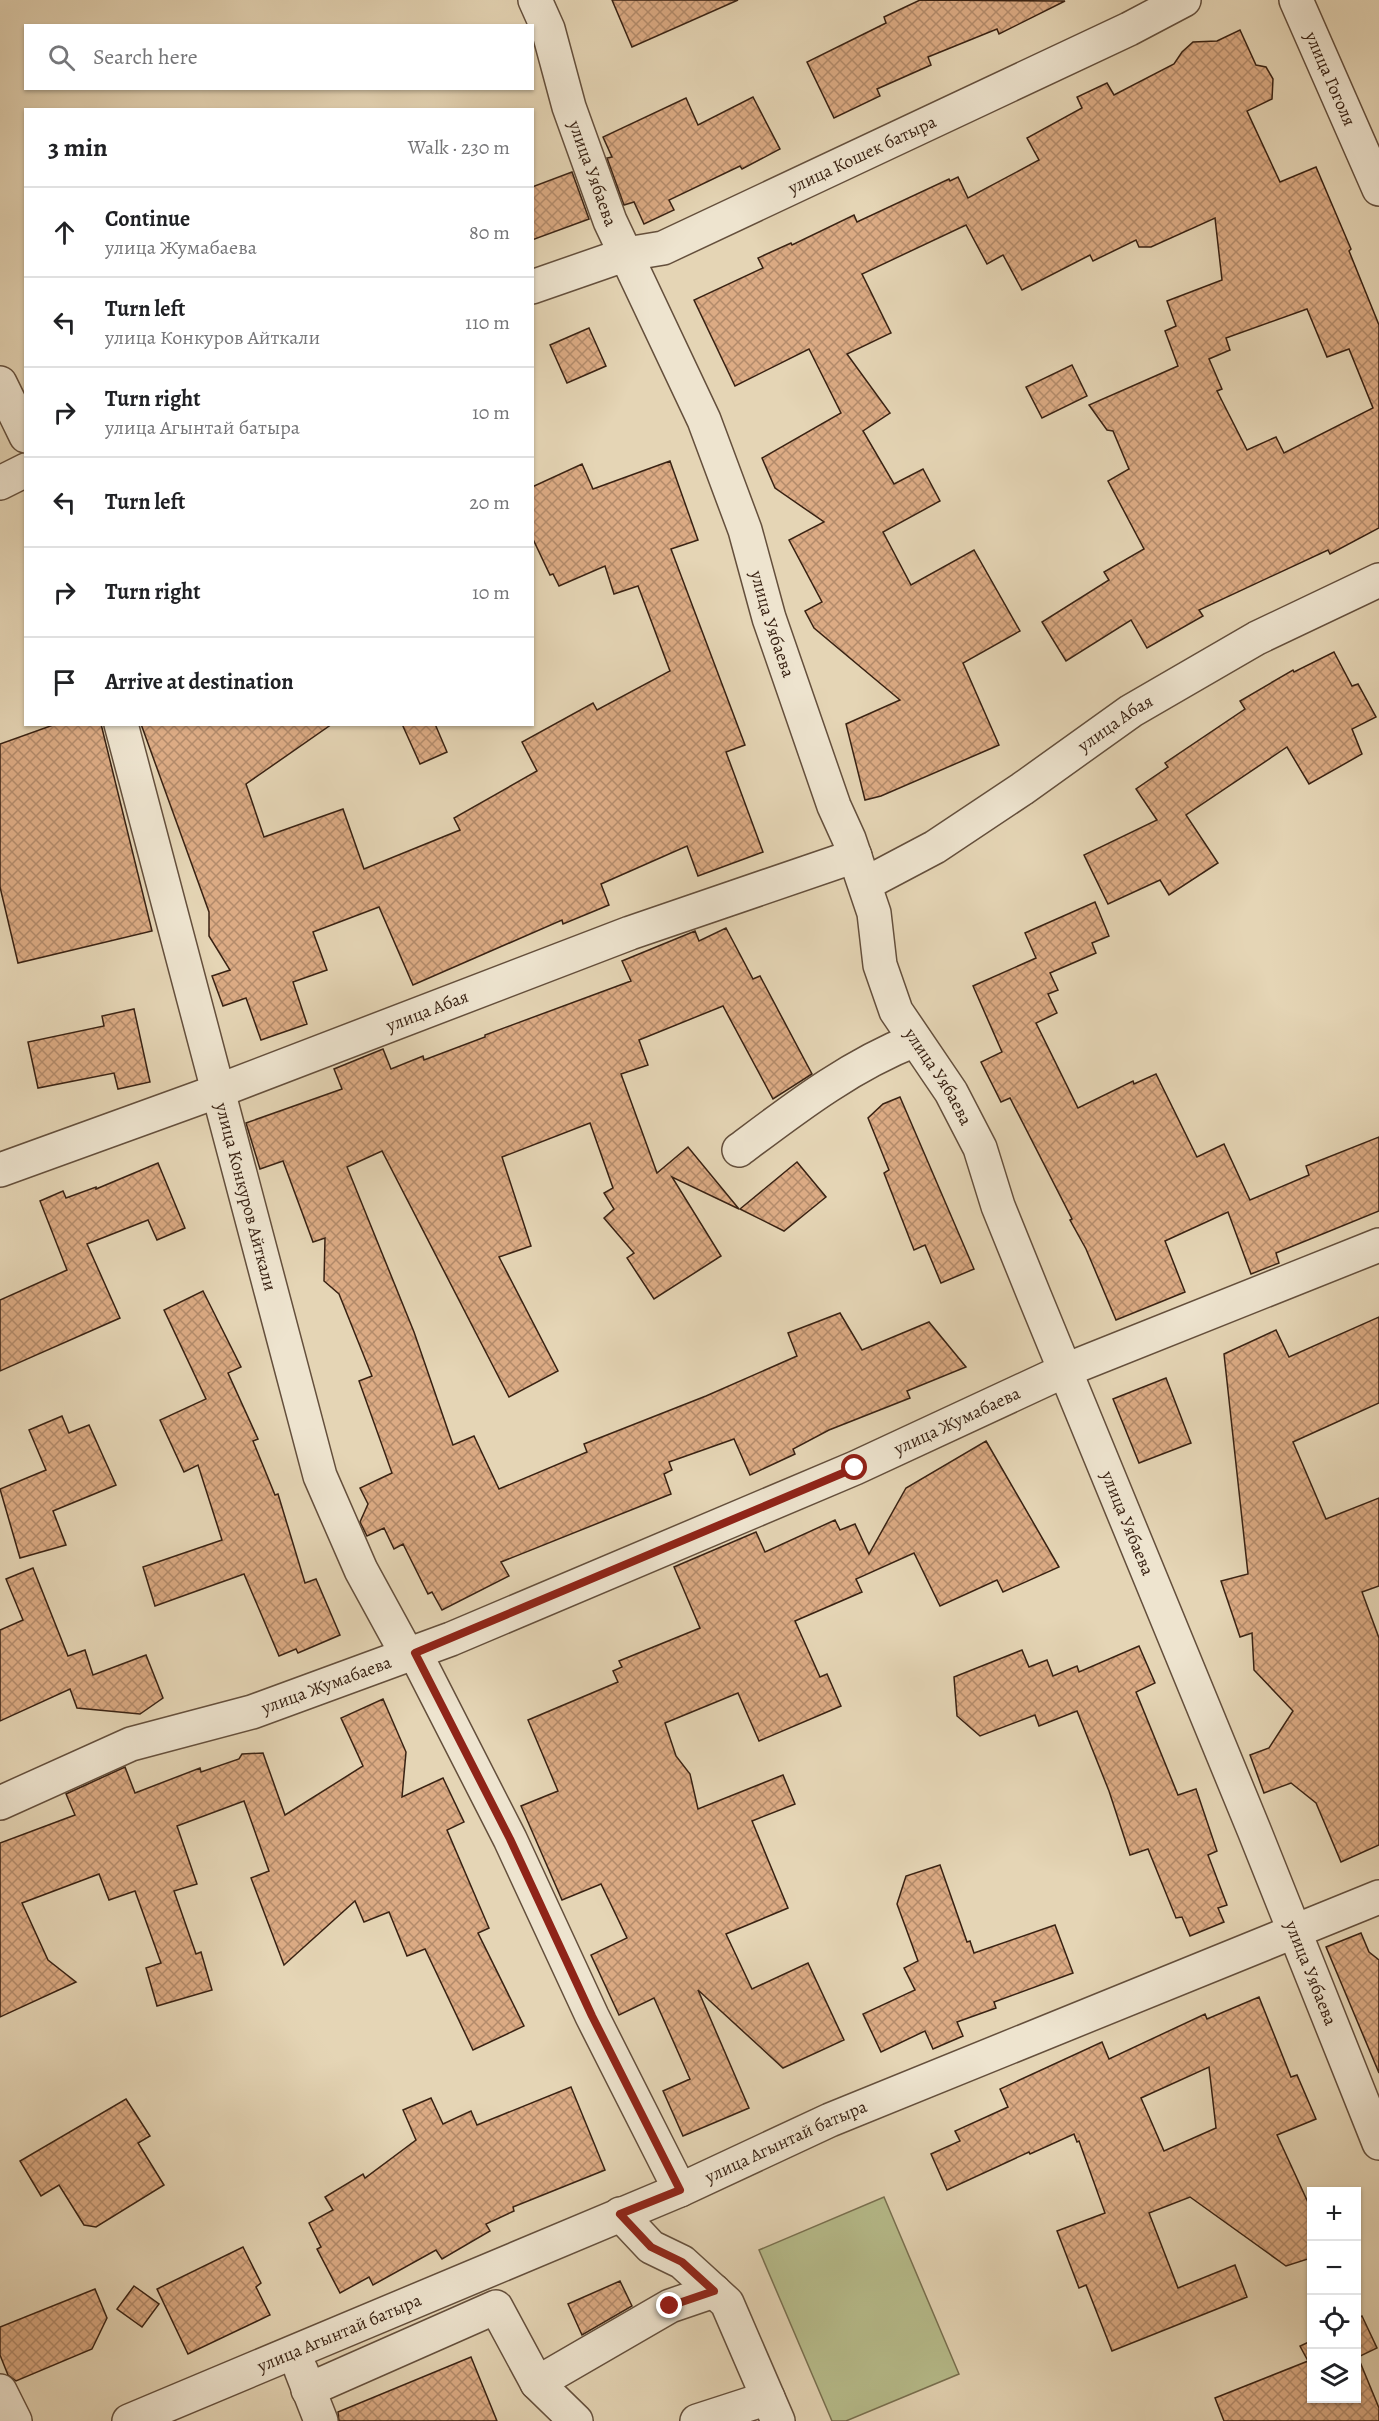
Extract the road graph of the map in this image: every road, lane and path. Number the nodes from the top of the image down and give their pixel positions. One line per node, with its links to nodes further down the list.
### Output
1 (535, 0): 5 (street, улица Уябаева)
2 (1184, 0): 5 (street, улица Кошек батыра)
3 (1296, 0): 4 (street, улица Гоголя)
4 (1379, 189)
5 (627, 254): 6 (street, улица Кошек батыра); 13 (street, улица Уябаева)
6 (534, 286)
7 (0, 383): 8 (street)
8 (24, 432)
9 (24, 471): 10 (street)
10 (0, 483)
11 (1379, 580): 13 (street, улица Абая)
12 (122, 726): 15 (street, улица Конкуров Айткали)
13 (860, 870): 14 (street, улица Уябаева); 15 (street, улица Абая)
14 (915, 1040): 16 (street); 19 (street, улица Уябаева)
15 (218, 1091): 17 (street, улица Абая); 20 (street, улица Конкуров Айткали)
16 (739, 1149)
17 (0, 1170)
18 (1379, 1245): 19 (street, улица Жумабаева)
19 (1066, 1370): 20 (street, улица Жумабаева); 23 (street, улица Уябаева)
20 (412, 1655): 21 (street, улица Жумабаева); 25 (street, улица Конкуров Айткали)
21 (0, 1803)
22 (1379, 1897): 23 (street, улица Агынтай батыра)
23 (1296, 1932): 24 (street, улица Уябаева); 25 (street, улица Агынтай батыра)
24 (1379, 2143)
25 (680, 2190): 26 (street, улица Агынтай батыра)
26 (620, 2214): 27 (street); 28 (street, улица Агынтай батыра)
27 (714, 2291): 29 (street); 32 (street)
28 (293, 2351): 30 (street); 34 (street, улица Агынтай батыра)
29 (537, 2383): 30 (street); 36 (street)
30 (308, 2390): 35 (street)
31 (0, 2391): 33 (street)
32 (773, 2410): 37 (street)
33 (15, 2421)
34 (129, 2421)
35 (321, 2421)
36 (576, 2421)
37 (697, 2421)

